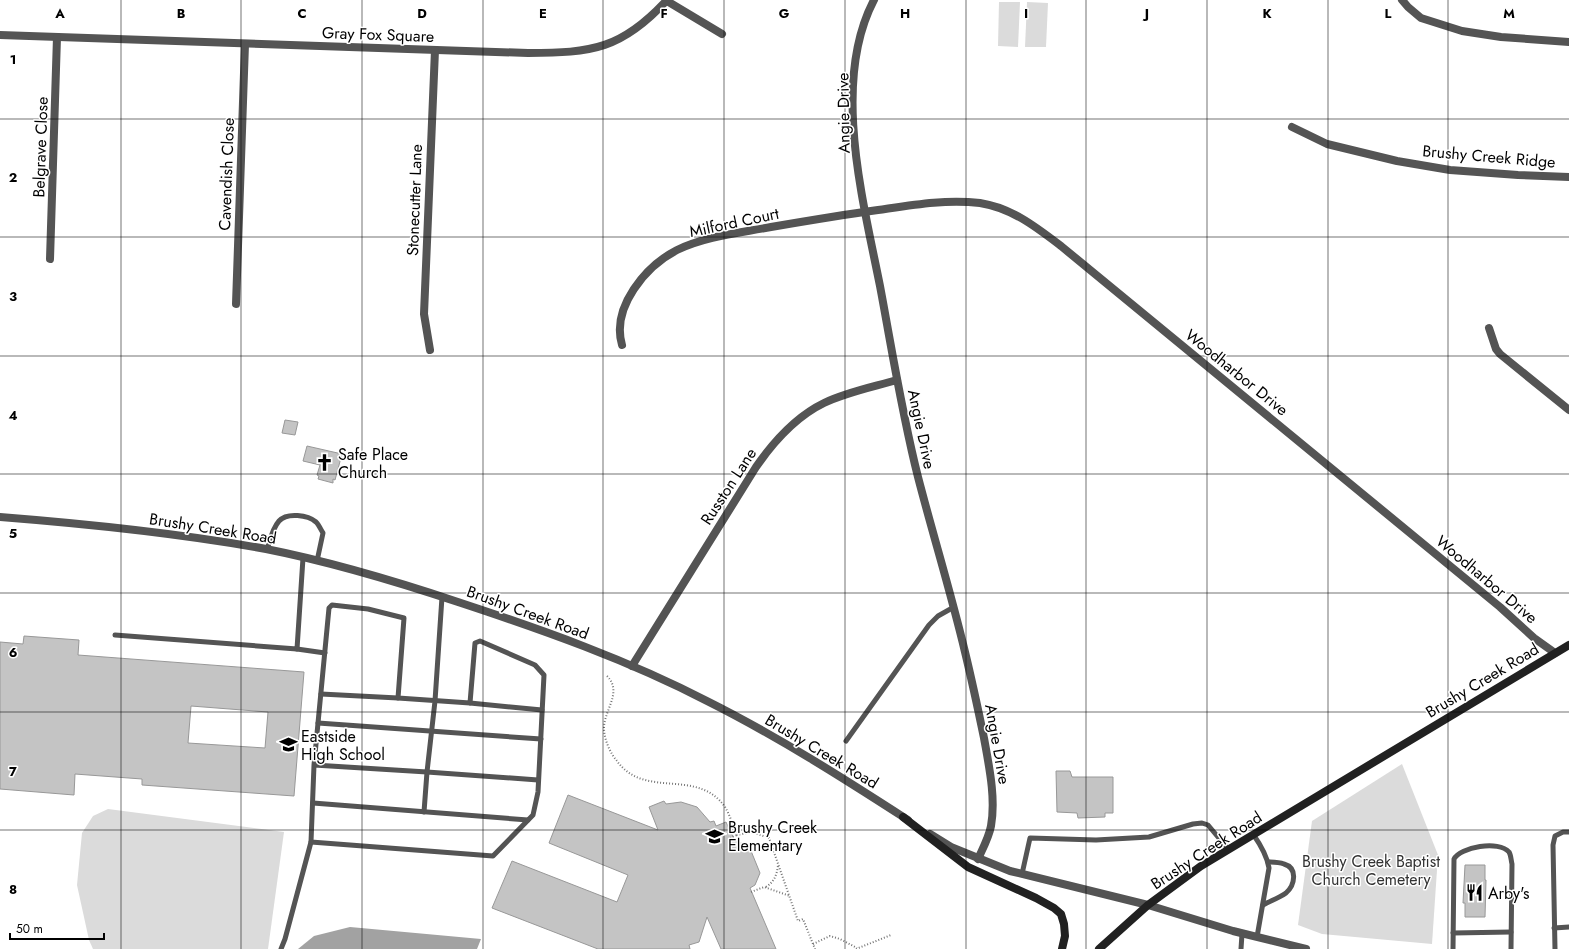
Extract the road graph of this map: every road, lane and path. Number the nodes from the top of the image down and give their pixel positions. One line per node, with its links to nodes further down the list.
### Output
1 (667, 0): 4 (street); 9 (street, Gray Fox Square)
2 (874, 0): 12 (street, Angie Drive)
3 (1402, 0): 7 (street)
4 (722, 34)
5 (0, 35): 6 (street, Gray Fox Square)
6 (57, 37): 8 (street, Gray Fox Square); 13 (street, Belgrave Close)
7 (1569, 42)
8 (245, 44): 9 (street, Gray Fox Square); 14 (street, Cavendish Close)
9 (435, 50): 17 (street, Stonecutter Lane)
10 (1292, 127): 11 (street, Brushy Creek Ridge)
11 (1569, 177)
12 (866, 212): 16 (street, Milford Court); 18 (street, Angie Drive); 30 (street, Woodharbor Drive)
13 (50, 258)
14 (236, 304)
15 (1489, 328): 19 (street)
16 (622, 345)
17 (430, 350)
18 (897, 380): 25 (street, Angie Drive); 31 (street, Russton Lane)
19 (1569, 410)
20 (0, 517): 21 (street, Brushy Creek Road)
21 (267, 550): 22 (street, Brushy Creek Road); 23 (lane)
22 (303, 558): 23 (street, Brushy Creek Road); 28 (lane)
23 (317, 561): 24 (street, Brushy Creek Road)
24 (442, 597): 31 (street, Brushy Creek Road); 35 (lane)
25 (954, 607): 41 (lane); 55 (street, Angie Drive)
26 (115, 635): 28 (lane)
27 (1569, 645): 30 (main road, Brushy Creek Road)
28 (297, 649): 29 (lane)
29 (325, 653): 33 (lane); 34 (lane)
30 (1555, 653): 50 (main road, Brushy Creek Road)
31 (632, 666): 47 (street, Brushy Creek Road)
32 (607, 676): 51 (path)
33 (321, 694): 34 (lane); 38 (lane)
34 (398, 698): 35 (lane)
35 (434, 701): 36 (lane); 39 (lane)
36 (470, 703): 37 (lane); 37 (lane)
37 (542, 710): 40 (lane)
38 (318, 723): 39 (lane); 42 (lane)
39 (431, 732): 40 (lane); 43 (lane)
40 (541, 739): 44 (lane)
41 (846, 740)
42 (314, 765): 43 (lane); 45 (lane)
43 (427, 772): 44 (lane); 46 (lane)
44 (538, 780): 48 (lane)
45 (313, 803): 46 (lane); 53 (lane)
46 (424, 812): 48 (lane)
47 (904, 817): 55 (street, Brushy Creek Road); 75 (main road)
48 (528, 820): 53 (lane)
49 (1569, 832): 65 (lane)
50 (1253, 834): 54 (main road, Brushy Creek Road); 56 (lane)
51 (737, 835): 52 (path); 57 (path)
52 (730, 838)
53 (311, 842): 73 (lane)
54 (1228, 849): 58 (lane); 62 (main road, Brushy Creek Road)
55 (978, 859): 58 (street, Brushy Creek Road)
56 (1268, 862): 63 (lane); 63 (lane)
57 (778, 864): 59 (path); 61 (path)
58 (1022, 874): 62 (street, Brushy Creek Road)
59 (766, 888): 60 (path); 61 (path)
60 (752, 892)
61 (790, 896): 71 (path)
62 (1148, 905): 68 (street); 76 (main road)
63 (1263, 905): 70 (lane)
64 (1569, 927): 65 (lane)
65 (1554, 928): 81 (lane)
66 (1511, 932): 67 (lane); 67 (lane); 80 (lane)
67 (1453, 933): 79 (lane)
68 (1242, 934): 70 (street); 77 (lane)
69 (891, 935): 72 (path)
70 (1257, 937): 78 (street)
71 (813, 944): 72 (path); 74 (path)
72 (857, 948)
73 (281, 949)
74 (815, 949)
75 (1062, 949)
76 (1099, 949)
77 (1240, 949)
78 (1306, 949)
79 (1453, 949)
80 (1511, 949)
81 (1554, 949)

